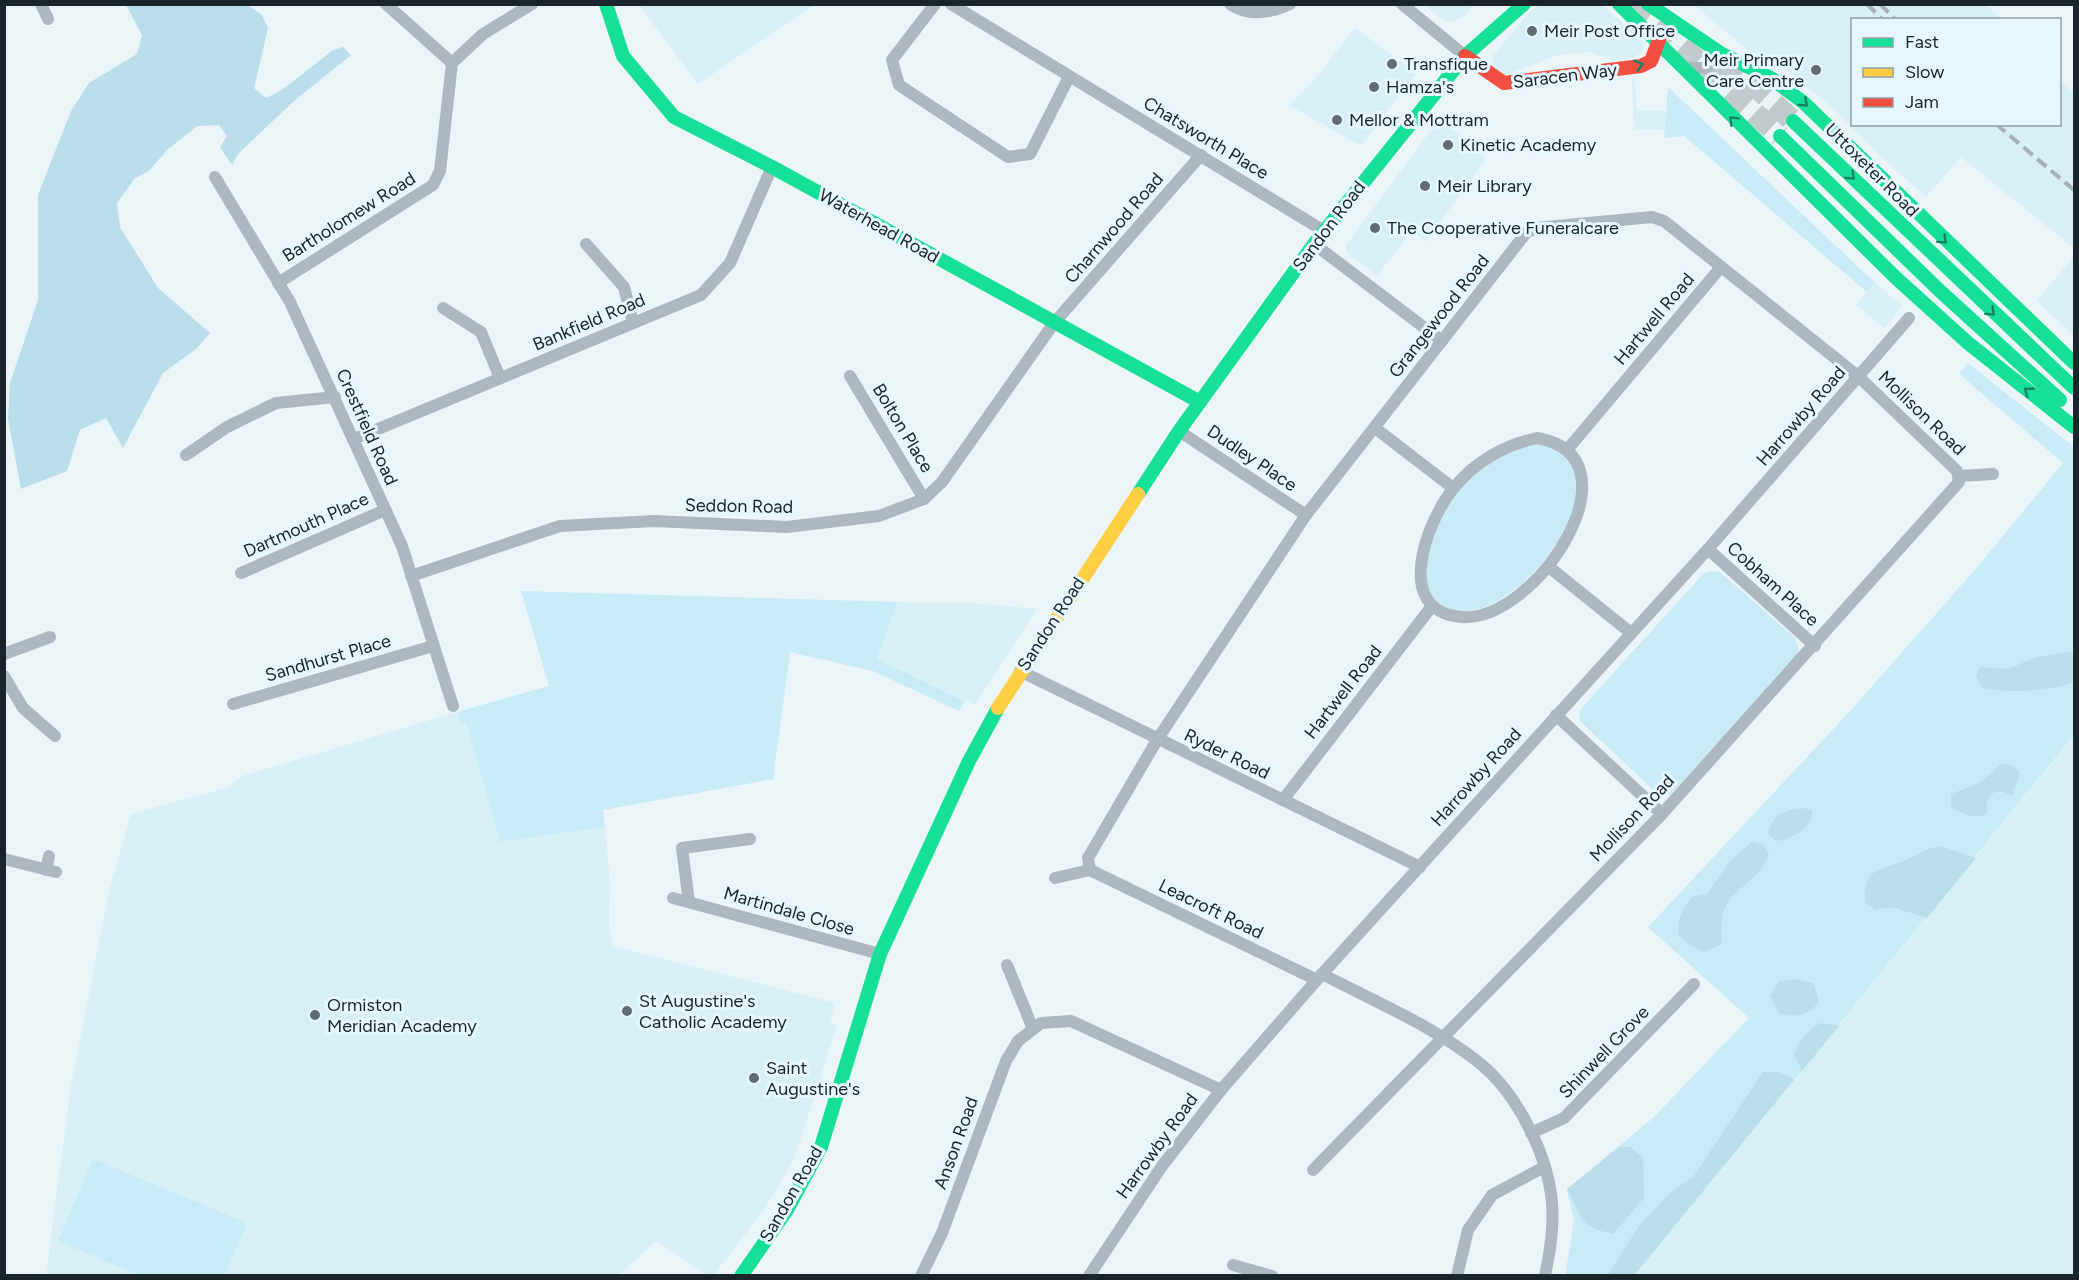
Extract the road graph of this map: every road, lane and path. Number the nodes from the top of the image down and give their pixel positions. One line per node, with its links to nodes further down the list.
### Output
1 (41, 4): 14 (street)
2 (386, 4): 19 (street)
3 (532, 4): 19 (street)
4 (606, 4): 25 (main road, Waterhead Road)
5 (935, 4): 21 (street)
6 (951, 4): 21 (street, Chatsworth Place)
7 (1230, 4): 8 (street)
8 (1290, 4)
9 (1402, 4): 18 (street)
10 (1502, 4): 15 (main road, Sandon Road)
11 (1524, 4): 15 (main road, Sandon Road)
12 (1619, 4): 16 (main road)
13 (1648, 4): 17 (main road, Uttoxeter Road)
14 (48, 19)
15 (1480, 40): 18 (main road, Sandon Road)
16 (1659, 40): 18 (main road, Saracen Way, one-way to 16); 20 (main road)
17 (1722, 54): 20 (street); 37 (main road, Uttoxeter Road, one-way to 37)
18 (1465, 56): 27 (main road, Sandon Road)
19 (452, 63): 31 (street, Bartholomew Road)
20 (1686, 68): 45 (main road, one-way to 20)
21 (1069, 77): 24 (street, Chatsworth Place)
22 (1793, 121): 41 (main road, one-way to 41)
23 (1780, 136): 44 (main road)
24 (1201, 155): 27 (street, Chatsworth Place); 35 (street, Charnwood Road)
25 (772, 167): 34 (street, Bankfield Road); 35 (main road, Waterhead Road)
26 (215, 177): 31 (street, Crestfield Road)
27 (1324, 231): 29 (main road, Sandon Road)
28 (585, 244): 34 (street)
29 (1314, 244): 36 (street); 43 (main road, Sandon Road)
30 (1721, 267): 36 (street, Grangewood Road); 39 (street, Grangewood Road); 49 (street, Hartwell Road)
31 (278, 283): 42 (street, Crestfield Road)
32 (443, 308): 40 (street)
33 (1908, 318): 39 (street, Harrowby Road)
34 (633, 323): 40 (street, Bankfield Road)
35 (1054, 323): 43 (main road, Waterhead Road); 54 (street, Seddon Road)
36 (1442, 341): 46 (street, Grangewood Road)
37 (2074, 363)
38 (850, 376): 54 (street, Bolton Place)
39 (1859, 377): 52 (street, Mollison Road); 57 (street, Harrowby Road)
40 (500, 378): 48 (street, Bankfield Road)
41 (2074, 388)
42 (335, 398): 48 (street, Crestfield Road); 50 (street)
43 (1200, 402): 47 (main road, Sandon Road)
44 (2074, 413)
45 (2074, 426)
46 (1374, 428): 53 (street); 56 (street, Grangewood Road)
47 (1179, 431): 56 (street, Dudley Place); 67 (main road, Sandon Road)
48 (354, 439): 55 (street, Crestfield Road)
49 (1567, 450): 53 (street); 58 (street)
50 (186, 455)
51 (1993, 474): 52 (street, Mollison Road)
52 (1960, 476): 65 (street, Mollison Road)
53 (1453, 488): 61 (street)
54 (924, 499): 60 (street, Seddon Road)
55 (385, 510): 59 (street, Dartmouth Place); 60 (street, Crestfield Road)
56 (1306, 515): 73 (street, Grangewood Road)
57 (1708, 549): 62 (street, Harrowby Road); 65 (street, Cobham Place)
58 (1549, 567): 61 (street); 62 (street)
59 (241, 573)
60 (411, 576): 64 (street, Crestfield Road)
61 (1432, 606): 74 (street, Hartwell Road)
62 (1631, 633): 71 (street, Harrowby Road)
63 (50, 637): 66 (street)
64 (433, 646): 69 (street, Sandhurst Place); 70 (street, Crestfield Road)
65 (1815, 646): 75 (street, Mollison Road)
66 (4, 654)
67 (1020, 671): 73 (street, Ryder Road); 84 (main road, Sandon Road)
68 (4, 676): 72 (street)
69 (233, 704)
70 (453, 706)
71 (1556, 714): 75 (street); 79 (street, Harrowby Road)
72 (55, 736)
73 (1157, 740): 74 (street, Ryder Road); 80 (street)
74 (1283, 800): 79 (street, Ryder Road)
75 (1662, 814): 89 (street, Mollison Road)
76 (750, 838): 83 (street)
77 (49, 856): 78 (street)
78 (4, 859)
79 (1420, 867): 86 (street, Harrowby Road)
80 (1090, 870): 81 (street); 86 (street, Leacroft Road)
81 (1055, 878)
82 (673, 898): 83 (street, Martindale Close)
83 (689, 902): 84 (street, Martindale Close)
84 (880, 954): 95 (main road, Sandon Road)
85 (1007, 964): 88 (street)
86 (1319, 977): 89 (street, Leacroft Road); 90 (street, Harrowby Road)
87 (1694, 984): 91 (street, Shinwell Grove)
88 (1033, 1029): 90 (street); 96 (street, Anson Road)
89 (1442, 1037): 91 (street, Leacroft Road); 93 (street, Mollison Road)
90 (1221, 1090): 97 (street, Harrowby Road)
91 (1531, 1133): 92 (street, Leacroft Road)
92 (1544, 1167): 99 (street); 100 (street, Leacroft Road)
93 (1313, 1170)
94 (1233, 1265): 98 (street)
95 (741, 1275)
96 (921, 1275)
97 (1089, 1275)
98 (1272, 1275)
99 (1457, 1275)
100 (1545, 1275)

